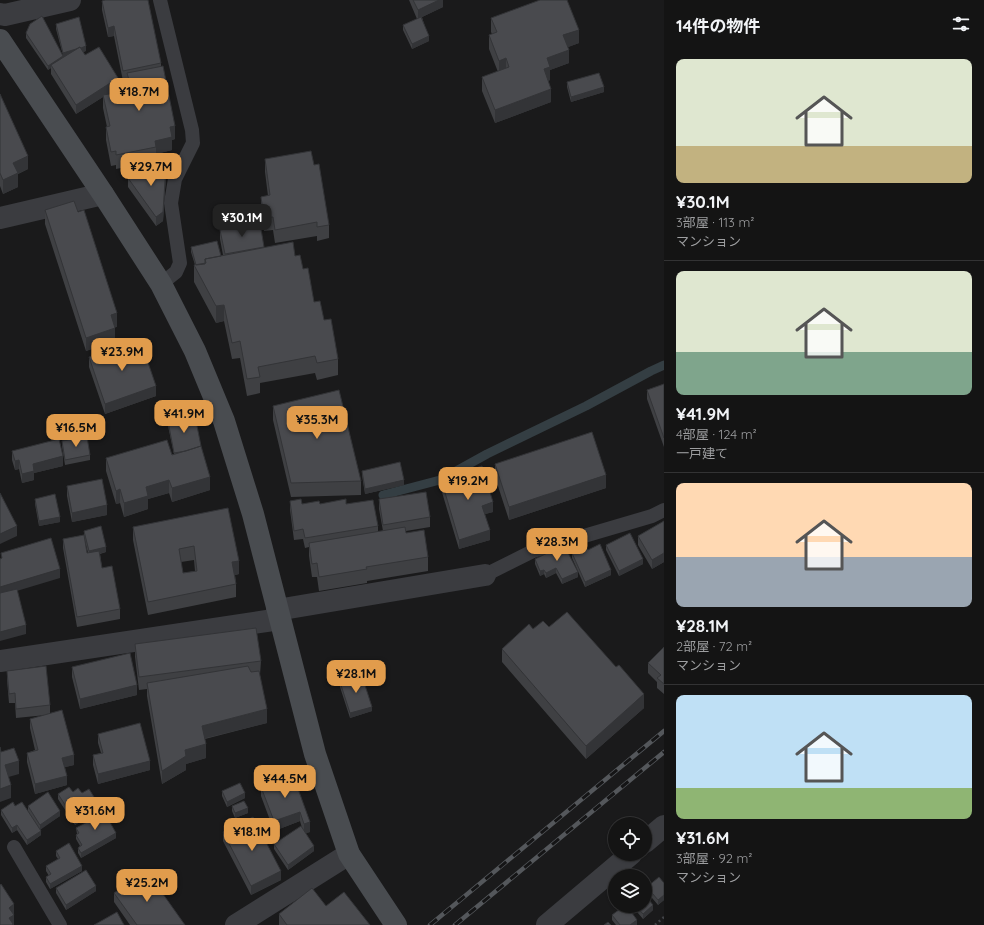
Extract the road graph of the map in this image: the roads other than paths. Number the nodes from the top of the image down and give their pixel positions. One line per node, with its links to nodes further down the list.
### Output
1 (70, 0): 3 (street)
2 (160, 0): 7 (lane)
3 (0, 14)
4 (0, 40): 5 (street)
5 (103, 194): 6 (street); 7 (street)
6 (0, 218)
7 (161, 284): 10 (street)
8 (664, 510): 9 (lane)
9 (485, 575): 10 (street)
10 (278, 614): 11 (street); 15 (street)
11 (0, 661)
12 (664, 826): 13 (street)
13 (652, 836)
14 (14, 847): 17 (lane)
15 (349, 854): 18 (street); 19 (street)
16 (623, 861): 20 (street)
17 (60, 925)
18 (236, 925)
19 (396, 925)
20 (547, 925)

